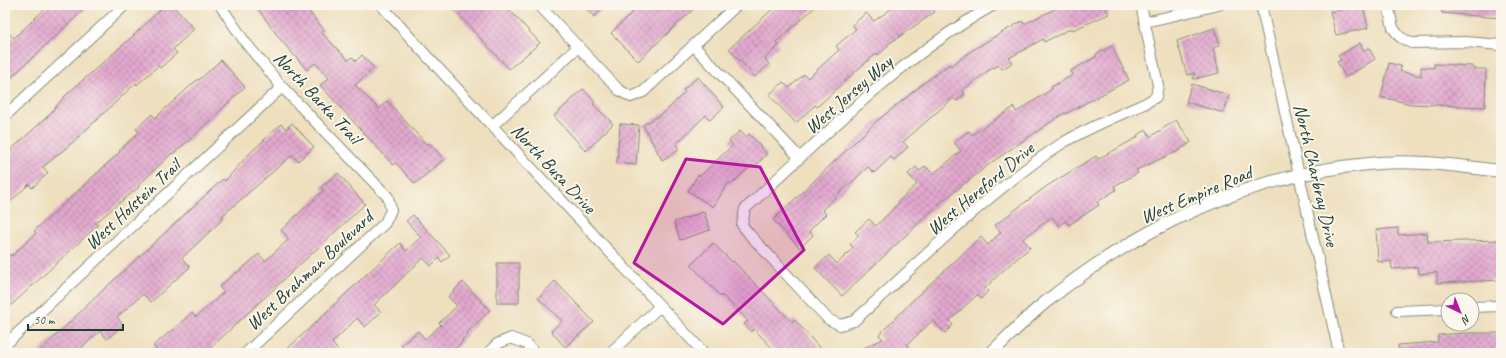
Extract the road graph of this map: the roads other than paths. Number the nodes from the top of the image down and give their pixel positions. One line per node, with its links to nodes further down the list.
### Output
1 (125, 5): 16 (street)
2 (220, 5): 15 (street, North Barka Trail)
3 (381, 5): 17 (street, North Busa Drive)
4 (539, 5): 13 (street)
5 (737, 5): 14 (street)
6 (994, 5): 18 (street, West Jersey Way)
7 (1141, 5): 11 (street)
8 (1219, 5): 11 (street)
9 (1261, 5): 20 (street, North Charbray Drive)
10 (1388, 5): 12 (street)
11 (1145, 22): 22 (street, West Hereford Drive)
12 (1501, 45)
13 (579, 46): 14 (street); 17 (street)
14 (693, 46): 18 (street)
15 (282, 87): 21 (street, North Barka Trail); 28 (street, West Holstein Trail)
16 (5, 116)
17 (492, 126): 23 (street, North Busa Drive)
18 (800, 158): 22 (street, West Jersey Way)
19 (1501, 171): 20 (street, West Empire Road)
20 (1300, 175): 34 (street, West Empire Road); 35 (street, North Charbray Drive)
21 (391, 210): 29 (street, West Brahman Boulevard)
22 (742, 225)
23 (660, 306): 32 (street); 33 (street, North Busa Drive)
24 (1480, 306): 25 (street)
25 (1501, 306)
26 (1440, 309): 27 (street)
27 (1397, 311)
28 (5, 345)
29 (246, 353)
30 (488, 353): 31 (street)
31 (535, 353)
32 (610, 353)
33 (704, 353)
34 (991, 353)
35 (1339, 353)

